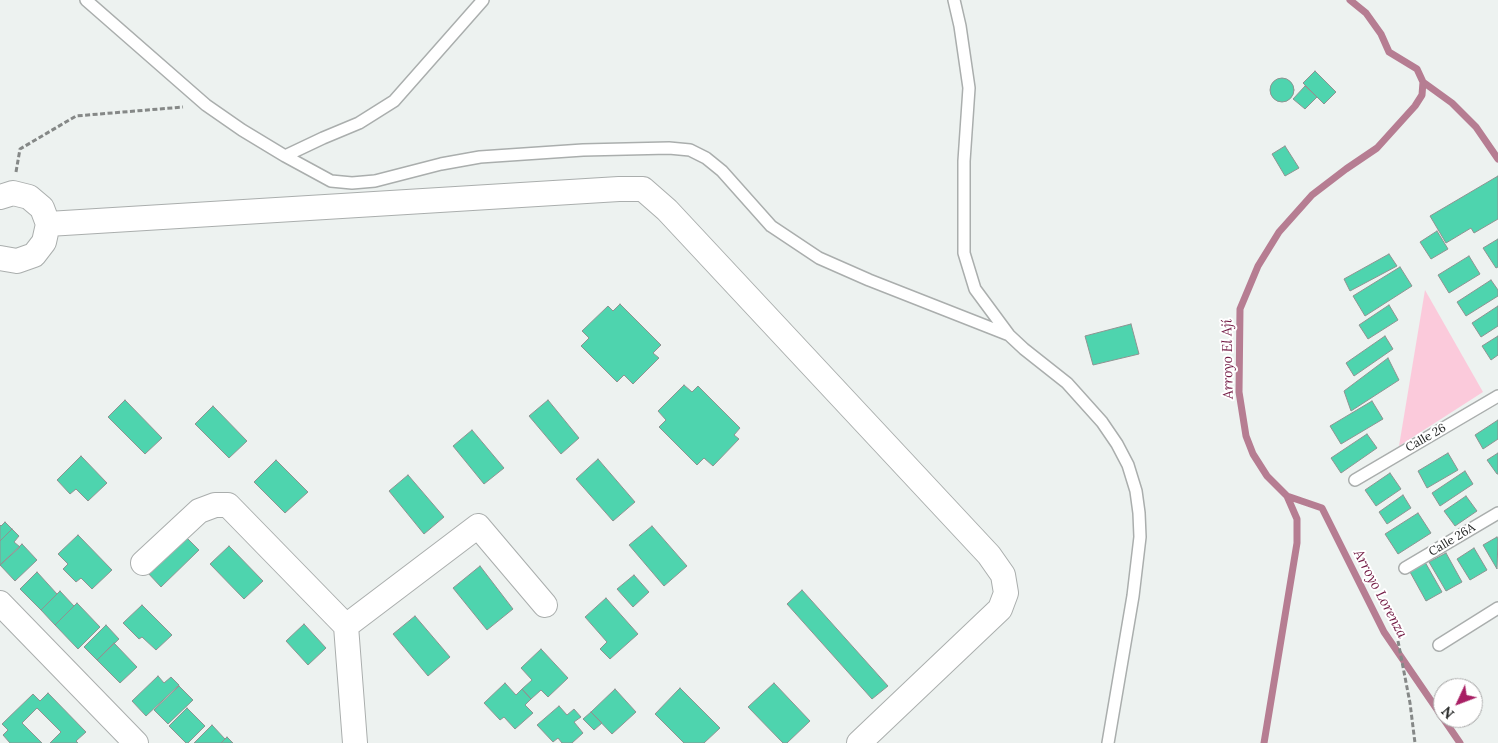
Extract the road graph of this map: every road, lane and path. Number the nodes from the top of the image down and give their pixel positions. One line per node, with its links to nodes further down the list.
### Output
1 (86, 0): 4 (lane)
2 (483, 0): 5 (lane)
3 (954, 0): 9 (lane)
4 (206, 105): 5 (lane); 6 (path)
5 (285, 156): 9 (lane)
6 (6, 195): 7 (street)
7 (48, 224): 8 (street); 23 (street)
8 (0, 258)
9 (1009, 335): 24 (lane)
10 (1498, 396): 11 (lane, Calle 26)
11 (1355, 480)
12 (1498, 513): 14 (lane, Calle 26A)
13 (143, 563): 18 (street)
14 (1406, 568)
15 (0, 603): 21 (street)
16 (545, 605): 18 (street)
17 (1498, 608): 20 (lane)
18 (346, 626): 22 (street)
19 (1398, 641): 25 (path)
20 (1439, 645)
21 (130, 741)
22 (355, 743)
23 (858, 743)
24 (1108, 743)
25 (1415, 743)

